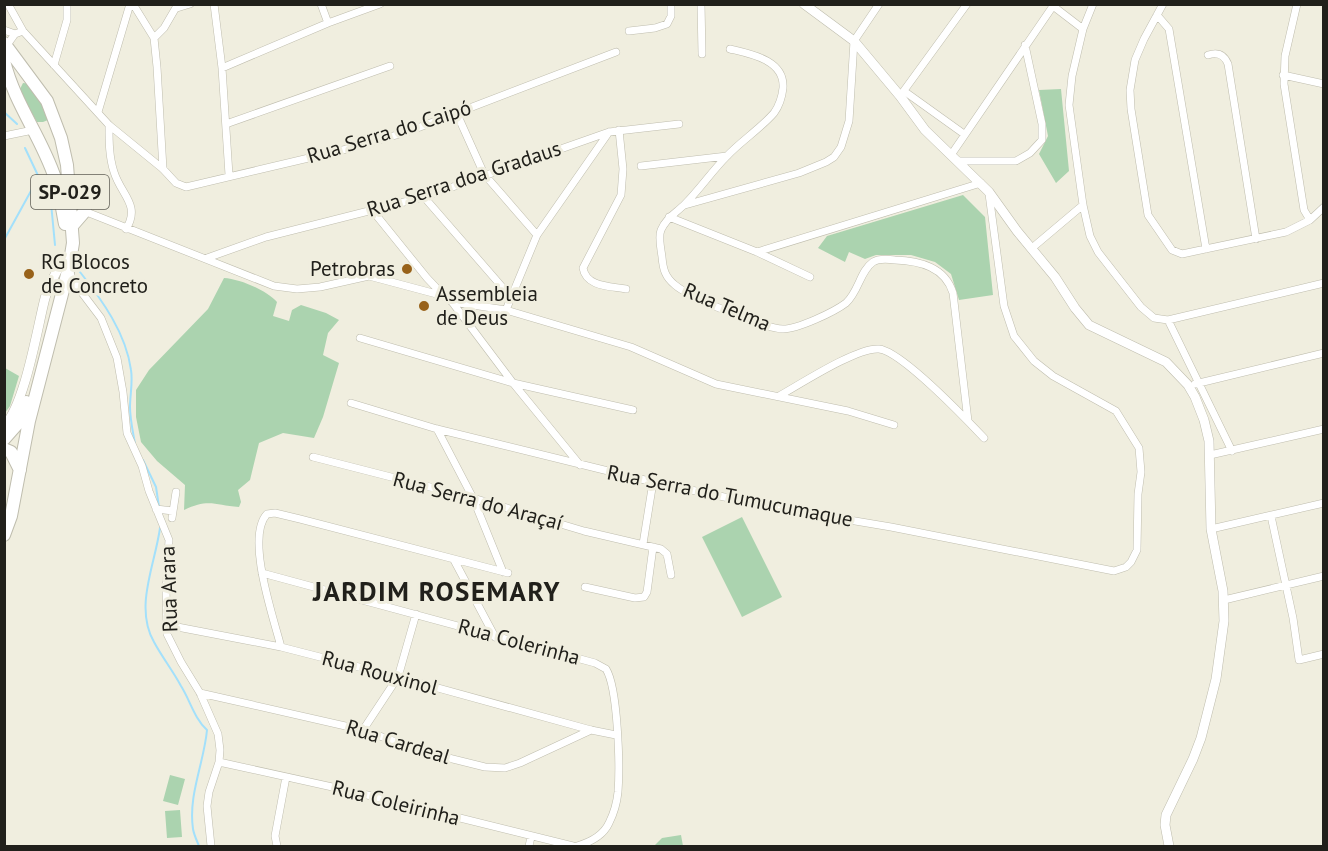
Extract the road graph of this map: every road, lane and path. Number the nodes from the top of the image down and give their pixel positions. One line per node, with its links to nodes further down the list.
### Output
1 (8, 4): 21 (street)
2 (67, 4): 33 (street)
3 (132, 4): 24 (street); 41 (street)
4 (190, 4): 16 (street)
5 (214, 4): 35 (street)
6 (321, 4): 18 (street)
7 (380, 4): 18 (street)
8 (671, 4): 22 (street)
9 (701, 4): 30 (street)
10 (804, 4): 25 (street)
11 (879, 4): 25 (street)
12 (967, 4): 40 (street)
13 (1093, 4): 19 (street)
14 (1163, 4): 17 (street)
15 (1297, 4): 36 (street)
16 (178, 6): 24 (street)
17 (1157, 15): 76 (street); 76 (street)
18 (328, 23): 35 (street)
19 (1083, 29): 27 (street); 64 (street)
20 (4, 30): 23 (street)
21 (23, 31): 23 (street); 33 (street)
22 (629, 31)
23 (15, 34): 26 (street)
24 (154, 38): 55 (street)
25 (854, 41): 40 (street); 63 (street)
26 (6, 44): 37 (highway, SP-029)
27 (1025, 45): 50 (street); 53 (street)
28 (730, 49): 52 (street)
29 (616, 52): 42 (street, Rua Serra do Caipó)
30 (702, 54)
31 (1208, 55): 74 (street)
32 (4, 61): 39 (highway, SP-029)
33 (54, 65): 41 (street)
34 (390, 66): 44 (street)
35 (222, 68): 44 (street)
36 (1283, 75): 38 (street); 70 (street)
37 (35, 82): 39 (highway); 43 (highway, SP-029)
38 (1323, 84)
39 (14, 93): 47 (highway, SP-029)
40 (902, 93): 50 (street); 53 (street)
41 (98, 112): 46 (street)
42 (457, 114): 56 (street); 57 (street, Rua Serra do Caipó)
43 (55, 117): 47 (highway); 60 (highway, SP-029)
44 (226, 124): 57 (street)
45 (680, 124): 48 (street, Rua Serra doa Gradaus)
46 (109, 125): 55 (street); 72 (street)
47 (33, 130): 51 (street); 58 (highway, SP-029)
48 (618, 130): 49 (street, Rua Serra doa Gradaus); 84 (street)
49 (609, 132): 56 (street, Rua Serra doa Gradaus); 73 (street)
50 (964, 134): 53 (street)
51 (4, 136)
52 (727, 156): 54 (street); 63 (street)
53 (954, 158): 59 (street)
54 (641, 166)
55 (162, 169): 57 (street, Rua Serra do Caipó)
56 (484, 174): 62 (street, Rua Serra doa Gradaus); 73 (street)
57 (229, 175)
58 (56, 180): 65 (highway); 79 (highway, SP-029)
59 (981, 183): 61 (street); 77 (street)
60 (70, 191): 65 (highway, SP-029); 68 (street)
61 (989, 192): 75 (street); 113 (street, Rua Serra do Tumucumaque)
62 (424, 197): 67 (street, Rua Serra doa Gradaus); 87 (street)
63 (685, 205): 69 (street)
64 (1083, 205): 75 (street); 90 (street)
65 (70, 206): 68 (street); 71 (highway, SP-029)
66 (1323, 207): 70 (street)
67 (372, 210): 78 (street, Rua Serra doa Gradaus); 80 (street)
68 (86, 212): 71 (highway); 72 (street)
69 (669, 217): 77 (street); 100 (street, Rua Telma)
70 (1310, 220): 74 (street)
71 (72, 226): 79 (highway, SP-029)
72 (126, 229): 78 (street)
73 (537, 234): 87 (street)
74 (1256, 239): 76 (street)
75 (1032, 248): 96 (street)
76 (1206, 249)
77 (757, 252): 81 (street)
78 (207, 258): 83 (street)
79 (66, 264): 85 (street, Rua Arara); 91 (highway, SP-029); 102 (street, SP-029); 106 (highway, SP-029)
80 (427, 278): 83 (street); 86 (street)
81 (810, 278)
82 (1323, 283): 90 (street)
83 (414, 289): 86 (street)
84 (626, 289)
85 (81, 292): 91 (street); 117 (street, Rua Arara)
86 (444, 296): 88 (street)
87 (510, 296): 89 (street)
88 (452, 302): 89 (street); 94 (street)
89 (506, 310): 97 (street)
90 (1168, 320): 95 (street)
91 (54, 327): 112 (highway, SP-029)
92 (360, 338): 94 (street)
93 (1323, 353): 95 (street)
94 (513, 384): 99 (street); 111 (street)
95 (1199, 384): 96 (street); 108 (street)
96 (1188, 385): 109 (street)
97 (779, 396): 100 (street); 101 (street)
98 (351, 403): 103 (street, Rua Serra do Tumucumaque)
99 (633, 410)
100 (968, 421): 105 (street)
101 (894, 425)
102 (4, 426)
103 (437, 429): 111 (street, Rua Serra do Tumucumaque); 115 (street)
104 (1323, 429): 108 (street)
105 (984, 438)
106 (4, 439)
107 (4, 449): 112 (highway)
108 (1232, 451): 109 (street)
109 (1210, 455): 120 (street)
110 (313, 457): 115 (street, Rua Serra do Araçaí)
111 (580, 465): 113 (street, Rua Serra do Tumucumaque)
112 (20, 470): 119 (highway, SP-029)
113 (652, 482): 122 (street)
114 (176, 492): 117 (street)
115 (473, 498): 122 (street, Rua Serra do Araçaí); 124 (street)
116 (1323, 503): 118 (street)
117 (156, 509): 132 (street, Rua Arara)
118 (1271, 516): 120 (street); 128 (street)
119 (8, 519): 121 (highway, SP-029)
120 (1211, 529): 130 (street)
121 (4, 535)
122 (643, 544): 123 (street, Rua Serra do Araçaí)
123 (653, 547): 126 (street); 129 (street)
124 (454, 560): 125 (street); 133 (street)
125 (262, 573): 131 (street, Rua Colerinha); 134 (street)
126 (671, 575)
127 (1323, 576): 128 (street)
128 (1285, 585): 130 (street); 135 (street)
129 (585, 587)
130 (1224, 600): 148 (street)
131 (416, 614): 133 (street, Rua Colerinha); 136 (street)
132 (167, 625): 134 (street, Rua Rouxinol); 137 (street, Rua Arara)
133 (495, 637): 140 (street, Rua Colerinha)
134 (281, 647): 136 (street, Rua Rouxinol)
135 (1323, 654)
136 (398, 677): 138 (street); 139 (street, Rua Rouxinol)
137 (200, 693): 138 (street, Rua Cardeal); 141 (street, Rua Arara)
138 (363, 730): 139 (street, Rua Cardeal)
139 (591, 730): 140 (street, Rua Rouxinol)
140 (616, 735): 147 (street, Rua Coleirinha)
141 (219, 762): 142 (street, Rua Coleirinha); 144 (street, Rua Arara)
142 (286, 777): 143 (street, Rua Coleirinha); 145 (street)
143 (531, 837): 146 (street); 147 (street, Rua Coleirinha)
144 (211, 846)
145 (277, 846)
146 (529, 846)
147 (575, 846)
148 (1169, 846)

